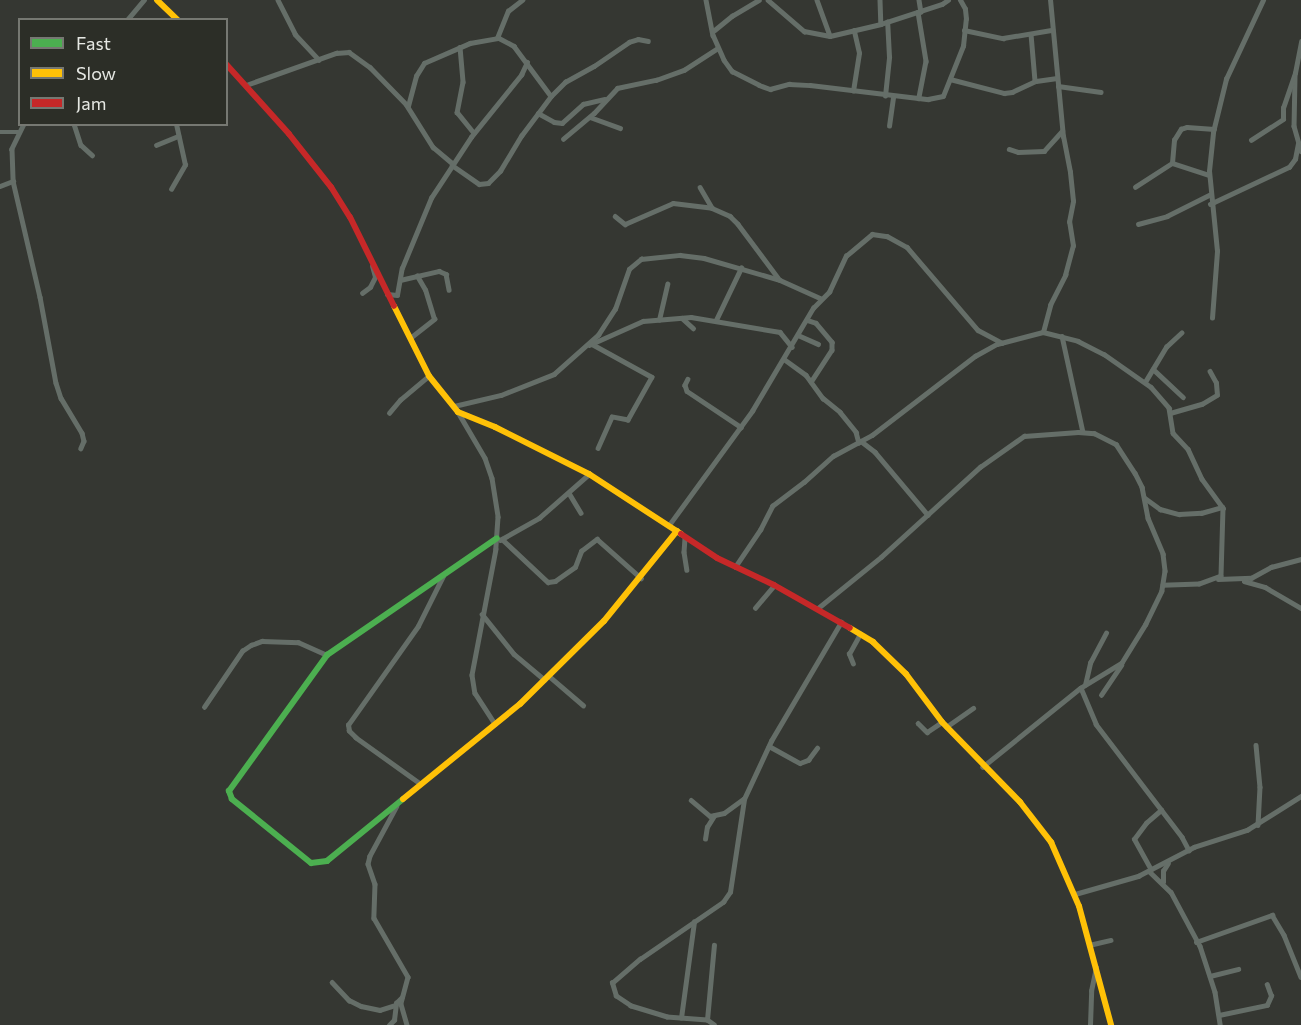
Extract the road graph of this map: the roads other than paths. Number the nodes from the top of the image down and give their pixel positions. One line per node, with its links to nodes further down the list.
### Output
1 (144, 0): 16 (street)
2 (157, 0): 17 (street)
3 (278, 0): 30 (street)
4 (522, 0): 25 (street)
5 (706, 0): 22 (street)
6 (759, 0): 22 (street)
7 (768, 0): 24 (street)
8 (817, 0): 24 (street)
9 (880, 0): 18 (street)
10 (919, 0): 15 (street)
11 (948, 0): 15 (street)
12 (960, 0): 19 (street)
13 (1050, 0): 20 (street)
14 (1263, 0): 55 (street)
15 (920, 12): 18 (street); 45 (street)
16 (129, 18)
17 (176, 18)
18 (884, 23): 21 (street); 43 (street)
19 (964, 30): 23 (street); 35 (street)
20 (1052, 30): 23 (street); 34 (street)
21 (854, 31): 24 (street); 40 (street)
22 (712, 32): 29 (street)
23 (1031, 34): 36 (street)
24 (830, 36)
25 (497, 38): 28 (street); 31 (street)
26 (648, 41): 42 (street)
27 (1301, 42): 33 (street)
28 (460, 47): 47 (street); 59 (street)
29 (718, 48): 40 (street); 46 (street)
30 (319, 60): 38 (street); 47 (street)
31 (527, 62): 42 (street); 59 (street)
32 (228, 66): 38 (street)
33 (1295, 73): 37 (street); 62 (street); 63 (street)
34 (1057, 78): 36 (street); 39 (street)
35 (950, 79): 36 (street); 45 (street)
36 (1035, 81)
37 (1301, 83)
38 (246, 86): 81 (street)
39 (1058, 86): 41 (street); 56 (street)
40 (853, 91): 43 (street)
41 (1101, 92)
42 (551, 96): 48 (street)
43 (885, 96): 44 (street)
44 (893, 96): 45 (street); 53 (street)
45 (919, 98)
46 (604, 99): 48 (street); 49 (street)
47 (408, 106): 69 (street)
48 (538, 112): 69 (street)
49 (590, 117): 54 (street); 61 (street)
50 (22, 126): 57 (street)
51 (75, 126): 67 (street)
52 (176, 126): 60 (street)
53 (889, 126)
54 (620, 128)
55 (1214, 129): 68 (street); 70 (street)
56 (1062, 131): 65 (street); 97 (street)
57 (18, 132): 58 (street); 71 (street)
58 (0, 133)
59 (474, 133): 69 (street)
60 (178, 136): 64 (street); 75 (street)
61 (563, 139)
62 (1251, 140)
63 (1298, 144): 66 (street); 77 (street)
64 (156, 145)
65 (1009, 149)
66 (1301, 152)
67 (92, 156)
68 (1172, 163): 70 (street); 73 (street)
69 (453, 164): 84 (street)
70 (1209, 175): 76 (street)
71 (13, 182): 72 (street); 122 (street)
72 (0, 186)
73 (1135, 187)
74 (700, 188): 78 (street)
75 (171, 189)
76 (1209, 195): 77 (street); 80 (street)
77 (1210, 204): 92 (street)
78 (712, 208): 79 (street); 85 (street)
79 (615, 216)
80 (1138, 224)
81 (371, 262): 88 (street); 89 (street)
82 (741, 268): 85 (street); 94 (street); 106 (street)
83 (417, 276): 84 (street); 87 (street); 101 (street)
84 (400, 280): 89 (street)
85 (780, 280): 90 (street)
86 (667, 284): 93 (street)
87 (449, 290)
88 (362, 293)
89 (387, 294): 101 (street)
90 (820, 298): 95 (street); 102 (street)
91 (682, 318): 93 (street); 94 (street); 96 (street)
92 (1212, 318)
93 (659, 320): 103 (street)
94 (716, 320): 105 (street)
95 (807, 320): 99 (street); 112 (street)
96 (693, 328)
97 (1043, 332): 100 (street); 102 (street)
98 (1181, 333): 108 (street)
99 (798, 334): 104 (street); 105 (street)
100 (1062, 336): 113 (street); 120 (street)
101 (410, 338): 110 (street)
102 (1002, 343): 121 (street)
103 (592, 344): 106 (street); 123 (street)
104 (818, 344)
105 (792, 346): 107 (street)
106 (584, 347): 115 (street)
107 (784, 359): 112 (street); 119 (street)
108 (1153, 369): 113 (street); 114 (street)
109 (1210, 372): 118 (street)
110 (429, 376): 115 (street); 117 (street)
111 (688, 379): 119 (street)
112 (811, 382): 121 (street)
113 (1145, 382): 118 (street)
114 (1183, 397)
115 (454, 406): 116 (street)
116 (458, 412): 124 (street); 133 (street)
117 (389, 413)
118 (1170, 413): 127 (street)
119 (741, 427): 130 (street)
120 (1083, 432): 126 (street); 129 (street)
121 (860, 442): 129 (street); 135 (street)
122 (81, 448)
123 (598, 448)
124 (589, 474): 125 (street); 130 (street)
125 (569, 493): 128 (street); 133 (street)
126 (1145, 498): 127 (street); 142 (street)
127 (1222, 507): 139 (street)
128 (581, 513)
129 (928, 515): 144 (street)
130 (669, 525): 131 (street)
131 (677, 531): 132 (street); 138 (street)
132 (685, 538): 135 (street); 136 (street)
133 (498, 539): 137 (street); 138 (street); 146 (street)
134 (1301, 559): 140 (street)
135 (735, 567): 141 (street)
136 (687, 570)
137 (443, 576): 150 (street); 166 (street)
138 (641, 578): 153 (street)
139 (1218, 579): 140 (street); 142 (street)
140 (1242, 580): 145 (street)
141 (774, 585): 143 (street); 144 (street)
142 (1163, 585): 152 (street)
143 (755, 608)
144 (818, 608): 147 (street)
145 (1301, 608)
146 (482, 614): 153 (street); 160 (street)
147 (841, 622): 149 (street); 163 (street)
148 (1106, 633): 154 (street)
149 (860, 634): 151 (street); 161 (street)
150 (327, 655): 157 (street); 170 (street)
151 (853, 664)
152 (1121, 664): 154 (street); 155 (street)
153 (547, 678): 156 (street); 160 (street)
154 (1083, 687): 165 (street); 171 (street)
155 (1101, 695)
156 (583, 705)
157 (204, 707)
158 (973, 708): 161 (street)
159 (918, 723): 161 (street)
160 (495, 724): 166 (street)
161 (944, 725): 165 (street)
162 (1256, 745): 173 (street)
163 (769, 746): 164 (street); 168 (street)
164 (817, 747)
165 (984, 767): 179 (street)
166 (420, 784): 170 (street)
167 (1301, 796): 173 (street)
168 (744, 799): 172 (street); 180 (street)
169 (691, 800): 172 (street)
170 (397, 806): 191 (street)
171 (1161, 810): 175 (street); 177 (street)
172 (714, 816): 174 (street)
173 (1257, 825): 175 (street)
174 (705, 839)
175 (1189, 849): 176 (street)
176 (1169, 861): 177 (street); 178 (street)
177 (1150, 871): 178 (street); 179 (street)
178 (1163, 882): 182 (street)
179 (1075, 894): 184 (street)
180 (694, 922): 194 (street); 194 (street)
181 (1110, 940): 184 (street)
182 (1196, 942): 187 (street); 188 (street)
183 (714, 945): 195 (street)
184 (1089, 945): 185 (street)
185 (1096, 968): 200 (street); 201 (street)
186 (1238, 969): 187 (street)
187 (1210, 976): 193 (street)
188 (1301, 977)
189 (332, 982): 192 (street)
190 (1267, 985): 193 (street)
191 (402, 997): 192 (street); 198 (street)
192 (395, 1005): 196 (street)
193 (1219, 1015): 202 (street)
194 (681, 1018): 195 (street)
195 (707, 1020): 199 (street)
196 (394, 1022): 197 (street)
197 (389, 1025)
198 (407, 1025)
199 (714, 1025)
200 (1090, 1025)
201 (1111, 1025)
202 (1220, 1025)

